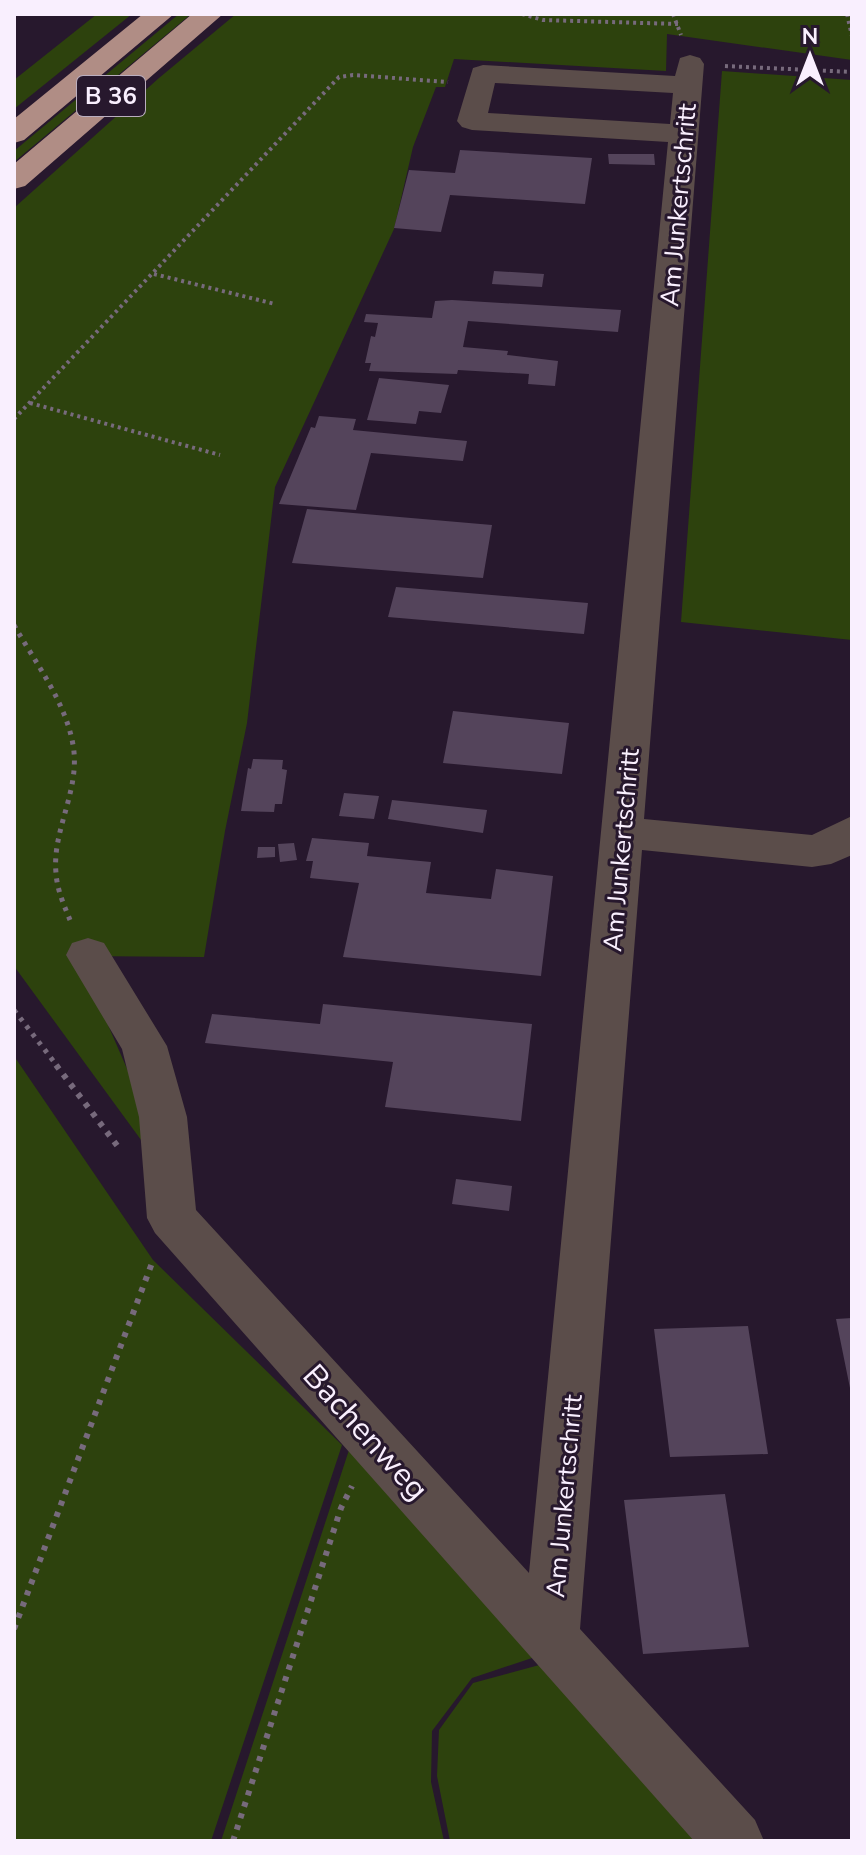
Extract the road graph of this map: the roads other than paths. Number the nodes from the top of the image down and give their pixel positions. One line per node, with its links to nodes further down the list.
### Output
1 (160, 14): 3 (highway, B 36)
2 (209, 14): 5 (highway, B 36)
3 (14, 134)
4 (685, 134): 4 (street, Am Junkertschritt); 7 (street, Am Junkertschritt)
5 (14, 180)
6 (852, 832): 7 (street)
7 (623, 833): 9 (street, Am Junkertschritt)
8 (88, 955): 9 (street, Bachenweg)
9 (551, 1636): 10 (street, Bachenweg)
10 (734, 1841)

